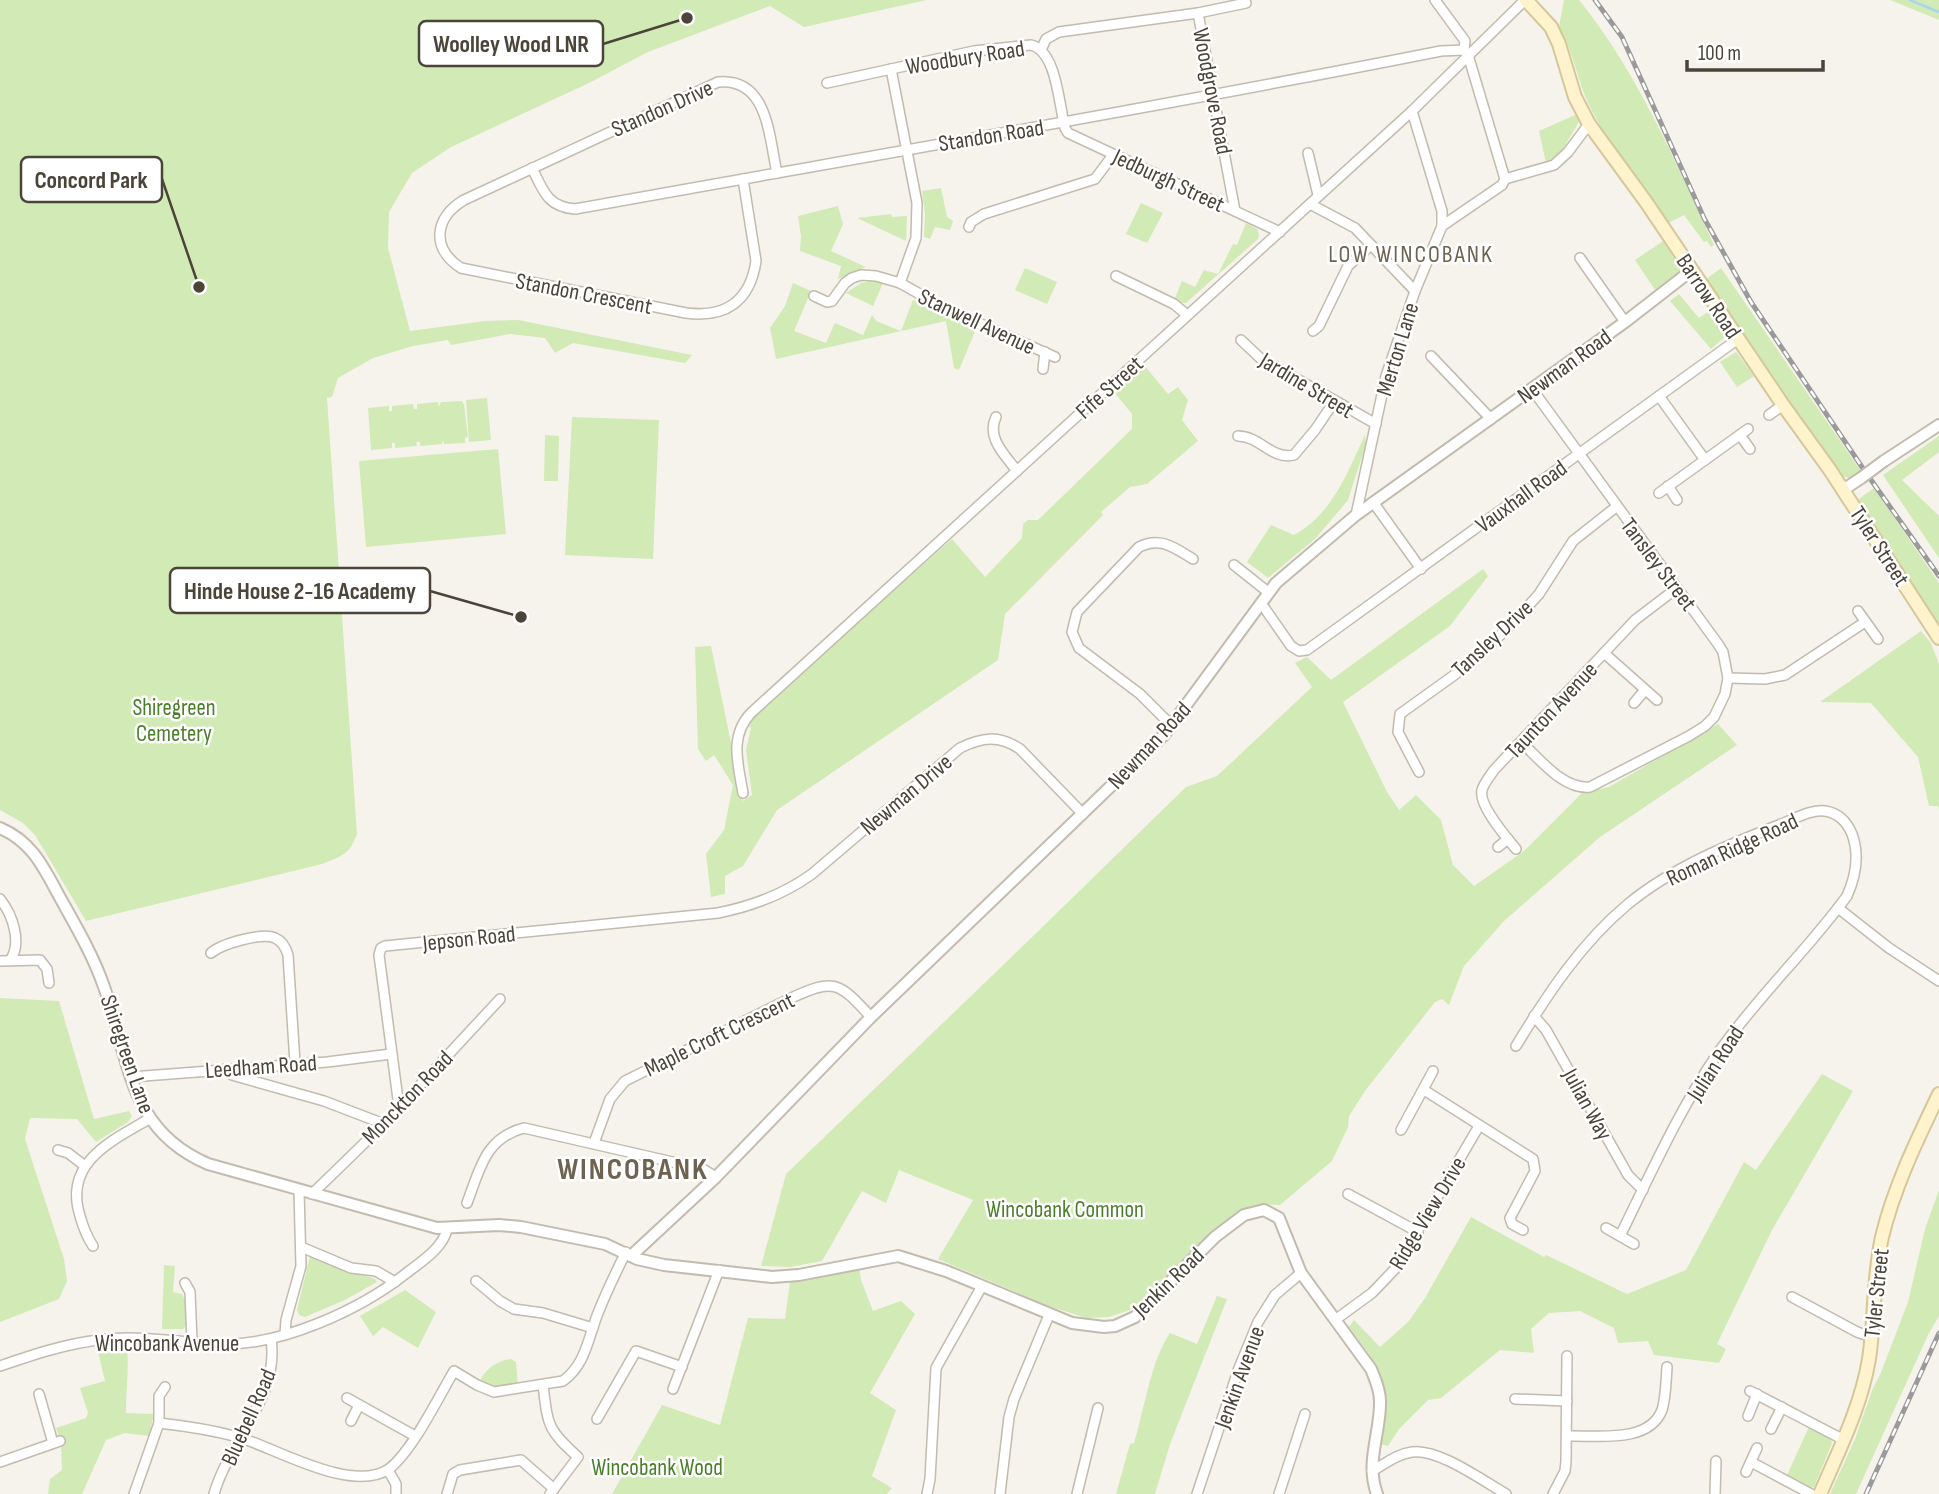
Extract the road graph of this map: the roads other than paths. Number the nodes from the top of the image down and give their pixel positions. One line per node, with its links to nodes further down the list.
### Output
1 (1435, 0): 6 (street)
2 (1526, 0): 6 (street, Fife Street); 12 (main road, Barrow Road)
3 (1246, 3): 4 (street)
4 (1198, 13): 5 (street); 9 (street, Woodgrove Road)
5 (1041, 50): 7 (street, Woodbury Road); 11 (street, Woodbury Road)
6 (1466, 52): 9 (street, Standon Road); 10 (street, Fife Street); 19 (street)
7 (891, 69): 8 (street); 13 (street, Woodbury Road)
8 (827, 83)
9 (1213, 95): 11 (street, Standon Road); 22 (street, Woodgrove Road)
10 (1412, 111): 20 (street, Fife Street); 23 (street)
11 (1064, 123): 13 (street, Standon Road); 15 (street, Jedburgh Street)
12 (1589, 124): 19 (street); 28 (main road, Barrow Road)
13 (906, 149): 17 (street, Standon Road); 30 (street, Woodbury Road)
14 (1308, 153): 20 (street)
15 (1113, 155): 22 (street, Jedburgh Street); 24 (street)
16 (533, 168): 17 (street, Standon Drive); 18 (street, Standon Road); 18 (street, Standon Crescent)
17 (777, 173): 18 (street, Standon Road)
18 (743, 179)
19 (1505, 180): 23 (street)
20 (1318, 195): 21 (street, Fife Street)
21 (1310, 204): 25 (street, Fife Street); 26 (street)
22 (1235, 211): 25 (street, Jedburgh Street)
23 (1442, 226): 31 (street, Merton Lane)
24 (969, 227)
25 (1280, 232): 33 (street, Fife Street)
26 (1371, 244): 31 (street); 35 (street)
27 (1580, 258): 34 (street)
28 (1692, 270): 34 (street, Newman Road); 37 (main road, Barrow Road)
29 (1116, 276): 33 (street)
30 (900, 283): 32 (street, Stanwell Avenue); 38 (street, Stanwell Avenue)
31 (1415, 291): 49 (street, Merton Lane)
32 (814, 296)
33 (1188, 315): 55 (street, Fife Street)
34 (1625, 322): 42 (street, Newman Road)
35 (1312, 331)
36 (1241, 340): 44 (street, Jardine Street)
37 (1738, 340): 43 (street, Vauxhall Road); 45 (main road, Barrow Road)
38 (1045, 352): 40 (street, Stanwell Avenue); 41 (street)
39 (1431, 356): 48 (street)
40 (1055, 357)
41 (1043, 369)
42 (1531, 389): 48 (street, Newman Road); 53 (street, Tansley Street)
43 (1659, 396): 53 (street, Vauxhall Road); 54 (street)
44 (1334, 402): 49 (street, Jardine Street); 51 (street)
45 (1783, 405): 46 (street); 57 (main road, Barrow Road)
46 (1769, 415)
47 (996, 417): 55 (street)
48 (1491, 419): 60 (street, Newman Road)
49 (1376, 425): 62 (street, Merton Lane)
50 (1939, 425): 57 (street, bridge)
51 (1238, 436)
52 (1750, 449): 54 (street)
53 (1578, 454): 61 (street, Tansley Street); 65 (street, Vauxhall Road)
54 (1705, 460): 56 (street)
55 (1017, 471): 81 (street, Fife Street)
56 (1668, 486): 58 (street); 59 (street)
57 (1843, 490): 71 (main road, Tyler Street)
58 (1658, 493)
59 (1678, 500)
60 (1373, 502): 62 (street, Newman Road); 65 (street)
61 (1616, 507): 66 (street, Tansley Street); 80 (street, Tansley Drive)
62 (1356, 515): 67 (street, Newman Road)
63 (1192, 559): 78 (street)
64 (1234, 565): 67 (street)
65 (1421, 569): 68 (street, Vauxhall Road)
66 (1678, 588): 73 (street, Taunton Avenue); 74 (street, Tansley Street)
67 (1268, 592): 68 (street, Newman Road)
68 (1261, 603): 78 (street, Newman Road)
69 (1858, 611): 70 (street)
70 (1865, 622): 72 (street); 74 (street)
71 (1939, 638)
72 (1878, 639)
73 (1604, 653): 75 (street); 79 (street, Taunton Avenue)
74 (1728, 678): 79 (street)
75 (1645, 690): 76 (street); 77 (street)
76 (1657, 700)
77 (1634, 703)
78 (1172, 726): 82 (street, Newman Road)
79 (1521, 743): 84 (street, Taunton Avenue)
80 (1419, 772)
81 (743, 793)
82 (1083, 814): 89 (street, Newman Drive); 97 (street, Newman Road)
83 (0, 828): 103 (street, Shiregreen Lane)
84 (1508, 839): 85 (street); 86 (street, Taunton Avenue)
85 (1498, 847)
86 (1517, 849)
87 (0, 899): 91 (street)
88 (1838, 908): 93 (street); 96 (street, Roman Ridge Road); 115 (street, Julian Road)
89 (718, 914): 99 (street, Jepson Road)
90 (211, 953): 100 (street)
91 (11, 959): 92 (street); 94 (street)
92 (0, 961)
93 (1939, 981)
94 (48, 984)
95 (500, 999): 106 (street, Monckton Road)
96 (1534, 1016): 98 (street, Roman Ridge Road); 115 (street, Julian Way)
97 (871, 1017): 111 (street, Maple Croft Crescent); 114 (street, Newman Road)
98 (1516, 1046)
99 (391, 1055): 100 (street, Leedham Road); 106 (street, Jepson Road)
100 (295, 1063): 101 (street, Leedham Road)
101 (225, 1069): 103 (street, Leedham Road); 108 (street)
102 (1433, 1071): 104 (street)
103 (131, 1077): 107 (street, Shiregreen Lane)
104 (1424, 1090): 109 (street); 110 (street)
105 (1939, 1094): 140 (main road, Tyler Street)
106 (399, 1107): 108 (street, Monckton Road)
107 (149, 1119): 113 (street); 116 (street, Shiregreen Lane)
108 (384, 1124): 117 (street, Monckton Road)
109 (1479, 1126): 122 (street); 123 (street, Ridge View Drive)
110 (1401, 1130)
111 (594, 1143): 114 (street); 119 (street)
112 (58, 1150): 113 (street)
113 (85, 1166): 126 (street)
114 (716, 1177): 128 (street, Newman Road)
115 (1643, 1190): 124 (street, Julian Road)
116 (299, 1191): 117 (street, Shiregreen Lane); 127 (street)
117 (312, 1194): 121 (street, Shiregreen Lane)
118 (1348, 1194): 123 (street)
119 (467, 1203)
120 (1606, 1228): 124 (street)
121 (447, 1229): 128 (street); 132 (street, Wincobank Avenue)
122 (1523, 1230)
123 (1418, 1232): 137 (street, Ridge View Drive)
124 (1620, 1236): 125 (street)
125 (1634, 1244)
126 (93, 1246)
127 (301, 1247): 132 (street); 139 (street)
128 (628, 1254): 129 (street, Jenkin Road); 138 (street)
129 (719, 1270): 134 (street, Jenkin Road); 145 (street)
130 (1301, 1273): 136 (street, Jenkin Road); 137 (street, Jenkin Road); 180 (street, Jenkin Avenue)
131 (476, 1281): 138 (street)
132 (395, 1282): 139 (street, Wincobank Avenue)
133 (185, 1283): 142 (street)
134 (982, 1286): 136 (street, Jenkin Road); 177 (street)
135 (1792, 1297): 140 (street)
136 (1049, 1315): 178 (street)
137 (1335, 1320): 171 (street, Jenkin Road)
138 (593, 1328): 147 (street)
139 (285, 1334): 141 (street, Wincobank Avenue)
140 (1872, 1337): 166 (main road, Tyler Street)
141 (271, 1339): 142 (street, Wincobank Avenue); 165 (street, Bluebell Road)
142 (192, 1342): 144 (street, Wincobank Avenue)
143 (1567, 1356): 153 (street)
144 (0, 1366)
145 (682, 1367): 149 (street); 159 (street)
146 (1667, 1367): 164 (street)
147 (543, 1385): 163 (street); 172 (street)
148 (165, 1387): 161 (street)
149 (673, 1389)
150 (38, 1394): 169 (street)
151 (347, 1398): 154 (street)
152 (1515, 1399): 153 (street)
153 (1567, 1401): 164 (street)
154 (359, 1405): 160 (street); 163 (street)
155 (1782, 1407): 158 (street); 162 (street); 166 (street)
156 (1098, 1408): 179 (street)
157 (1305, 1414): 181 (street)
158 (1748, 1416)
159 (597, 1419)
160 (351, 1421)
161 (159, 1423): 165 (street); 173 (street)
162 (1771, 1429)
163 (415, 1436): 170 (street)
164 (1568, 1436): 184 (street)
165 (242, 1438): 170 (street); 174 (street, Bluebell Road)
166 (1844, 1440): 187 (main road, Tyler Street)
167 (1757, 1448): 186 (street)
168 (1716, 1461): 185 (street)
169 (0, 1462)
170 (388, 1470): 175 (street)
171 (1372, 1471): 182 (street, Jenkin Road); 183 (street)
172 (552, 1491): 176 (street)
173 (134, 1494)
174 (214, 1494)
175 (396, 1494)
176 (447, 1494)
177 (927, 1494)
178 (1000, 1494)
179 (1077, 1494)
180 (1197, 1494)
181 (1279, 1494)
182 (1377, 1494)
183 (1506, 1494)
184 (1553, 1494)
185 (1715, 1494)
186 (1811, 1494)
187 (1820, 1494)

